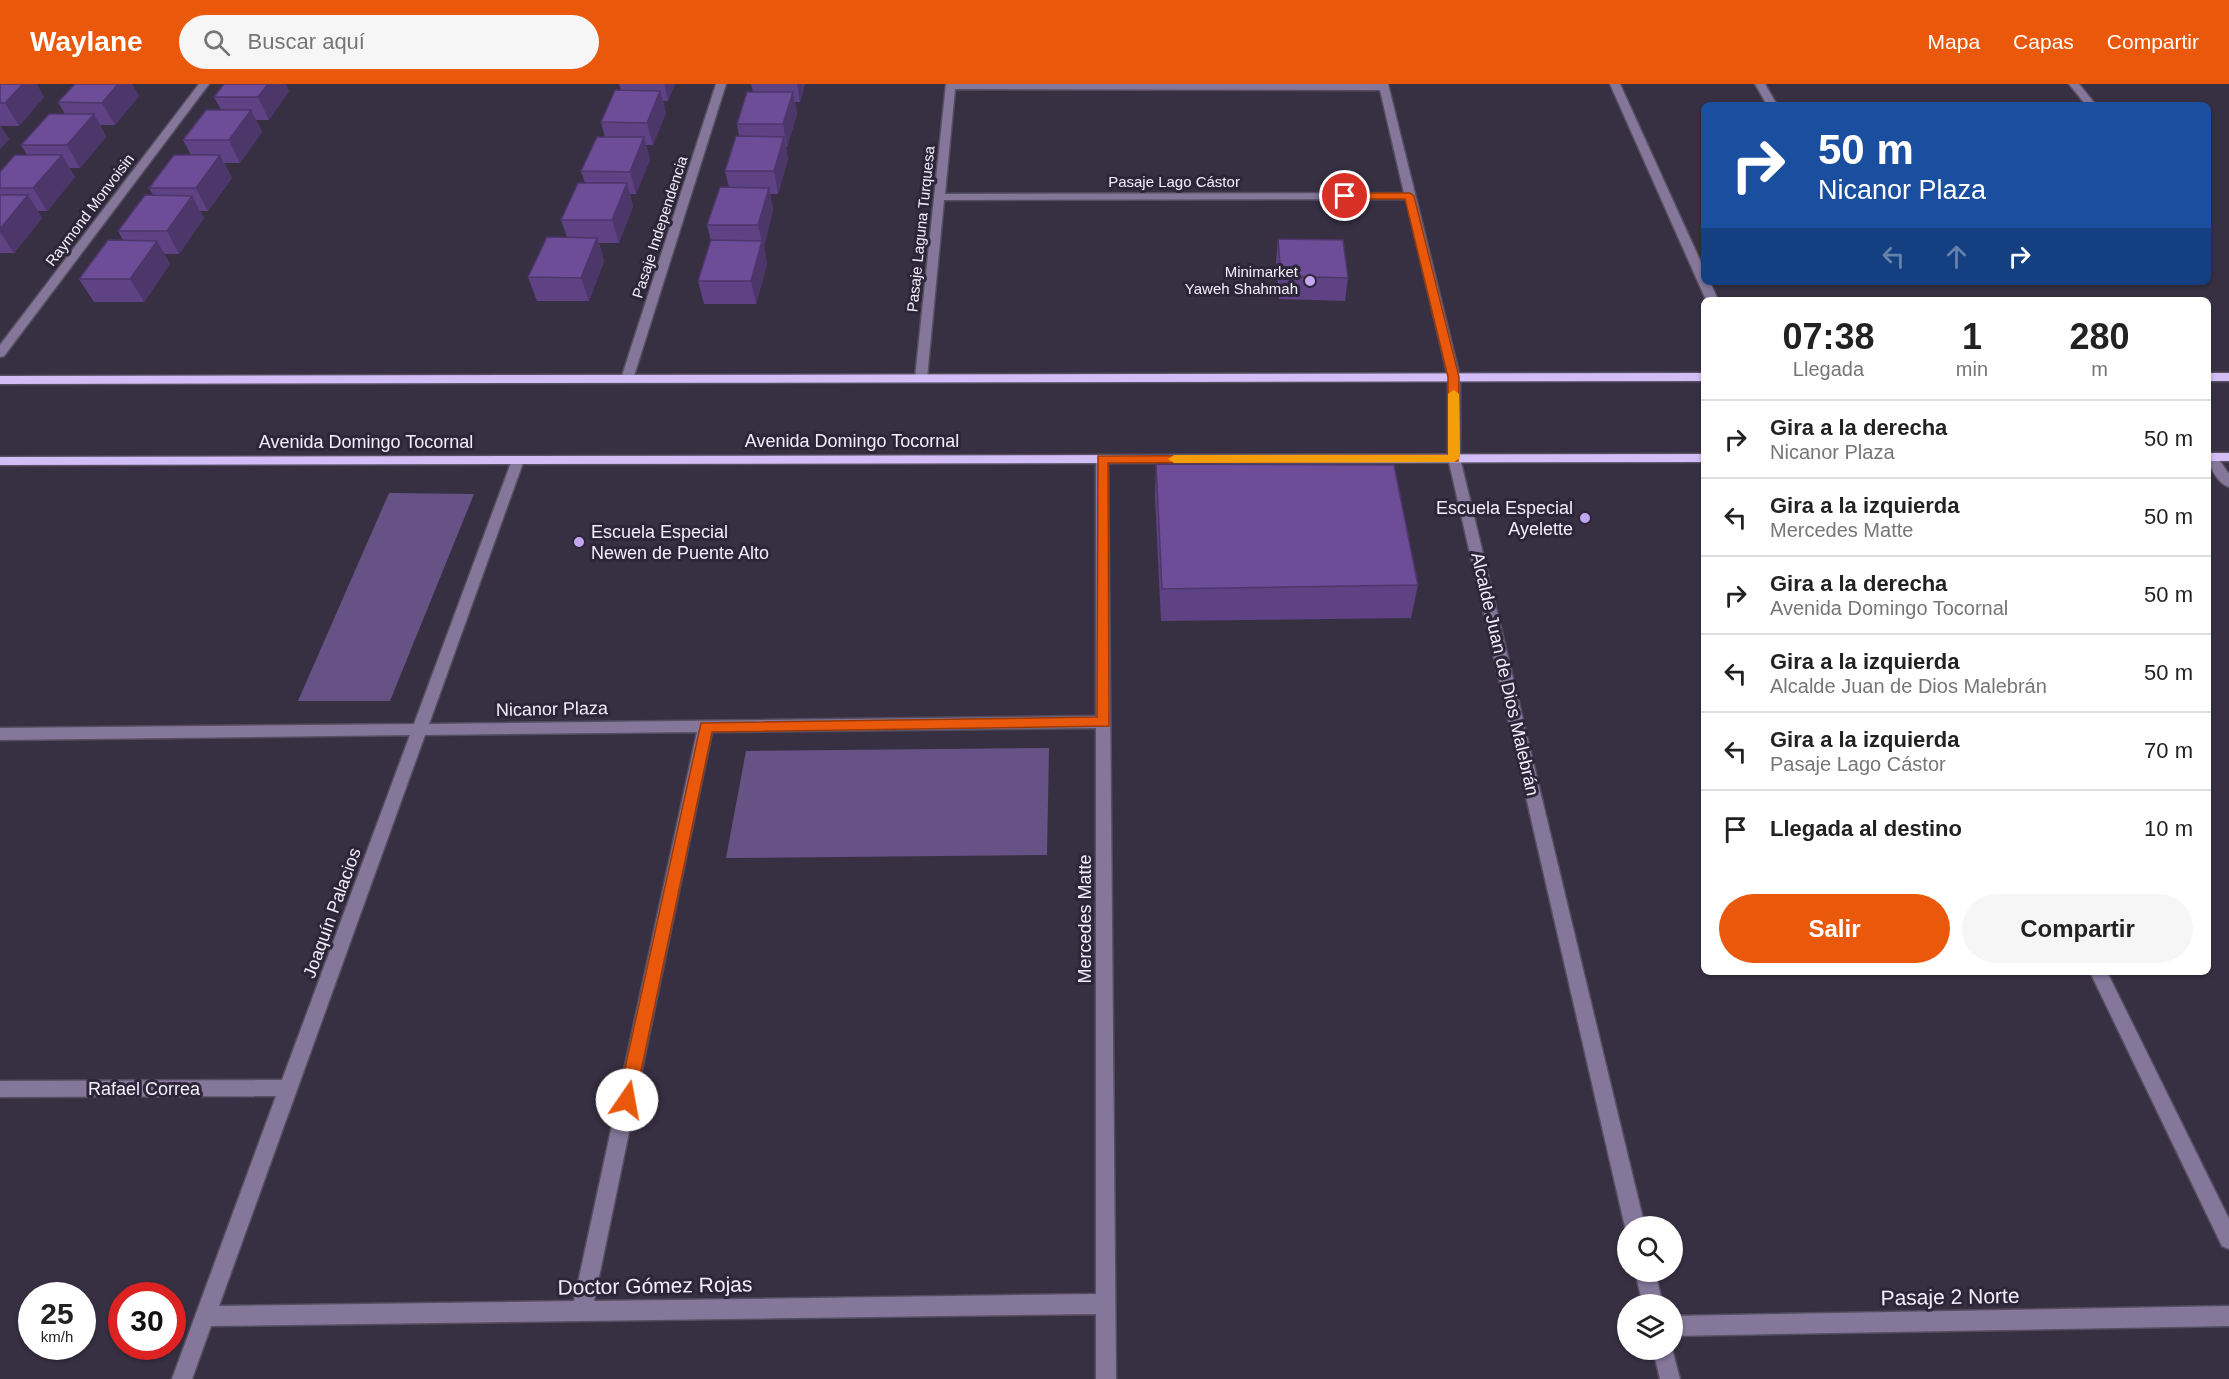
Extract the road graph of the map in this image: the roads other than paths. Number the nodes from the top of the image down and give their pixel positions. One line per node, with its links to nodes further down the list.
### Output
1 (204, 84): 13 (street, Raymond Monvoisin)
2 (721, 84): 19 (street, Pasaje Independencia)
3 (1615, 84): 12 (street)
4 (1760, 84): 8 (street)
5 (2074, 84): 9 (street)
6 (951, 85): 7 (street); 11 (street, Pasaje Laguna Turquesa)
7 (1383, 85): 10 (street, Alcalde Juan de Dios Malebrán)
8 (1770, 102)
9 (2089, 102)
10 (1410, 196): 11 (street, Pasaje Lago Cástor); 14 (street, Alcalde Juan de Dios Malebrán)
11 (939, 197): 16 (street, Pasaje Laguna Turquesa)
12 (1701, 275)
13 (0, 353)
14 (1454, 377): 15 (main road); 16 (main road); 23 (street, Alcalde Juan de Dios Malebrán)
15 (1701, 377)
16 (921, 378): 19 (main road)
17 (2211, 378): 18 (main road)
18 (2229, 378)
19 (627, 379): 20 (main road)
20 (0, 380)
21 (2211, 457): 22 (main road)
22 (2229, 457)
23 (1454, 458): 24 (main road, Avenida Domingo Tocornal); 25 (main road, Avenida Domingo Tocornal); 37 (street, Alcalde Juan de Dios Malebrán)
24 (1701, 458)
25 (1102, 459): 26 (main road, Avenida Domingo Tocornal); 30 (street, Mercedes Matte)
26 (518, 460): 28 (main road, Avenida Domingo Tocornal); 32 (street, Joaquín Palacios)
27 (2211, 460): 29 (street)
28 (0, 461)
29 (2229, 483)
30 (1104, 722): 31 (street, Nicanor Plaza); 39 (street, Mercedes Matte)
31 (706, 727): 32 (street, Nicanor Plaza); 40 (street)
32 (420, 730): 33 (street, Nicanor Plaza); 35 (street, Joaquín Palacios)
33 (0, 734)
34 (2099, 975): 38 (street)
35 (289, 1088): 36 (street, Rafael Correa); 41 (street, Joaquín Palacios)
36 (0, 1089)
37 (1632, 1216)
38 (2229, 1239)
39 (1106, 1304): 40 (street, Doctor Gómez Rojas); 46 (street, Mercedes Matte)
40 (582, 1311): 41 (street, Doctor Gómez Rojas)
41 (205, 1316): 45 (street, Joaquín Palacios)
42 (2229, 1316): 43 (street, Pasaje 2 Norte)
43 (1683, 1326)
44 (1665, 1360): 47 (street)
45 (182, 1379)
46 (1106, 1379)
47 (1670, 1379)

